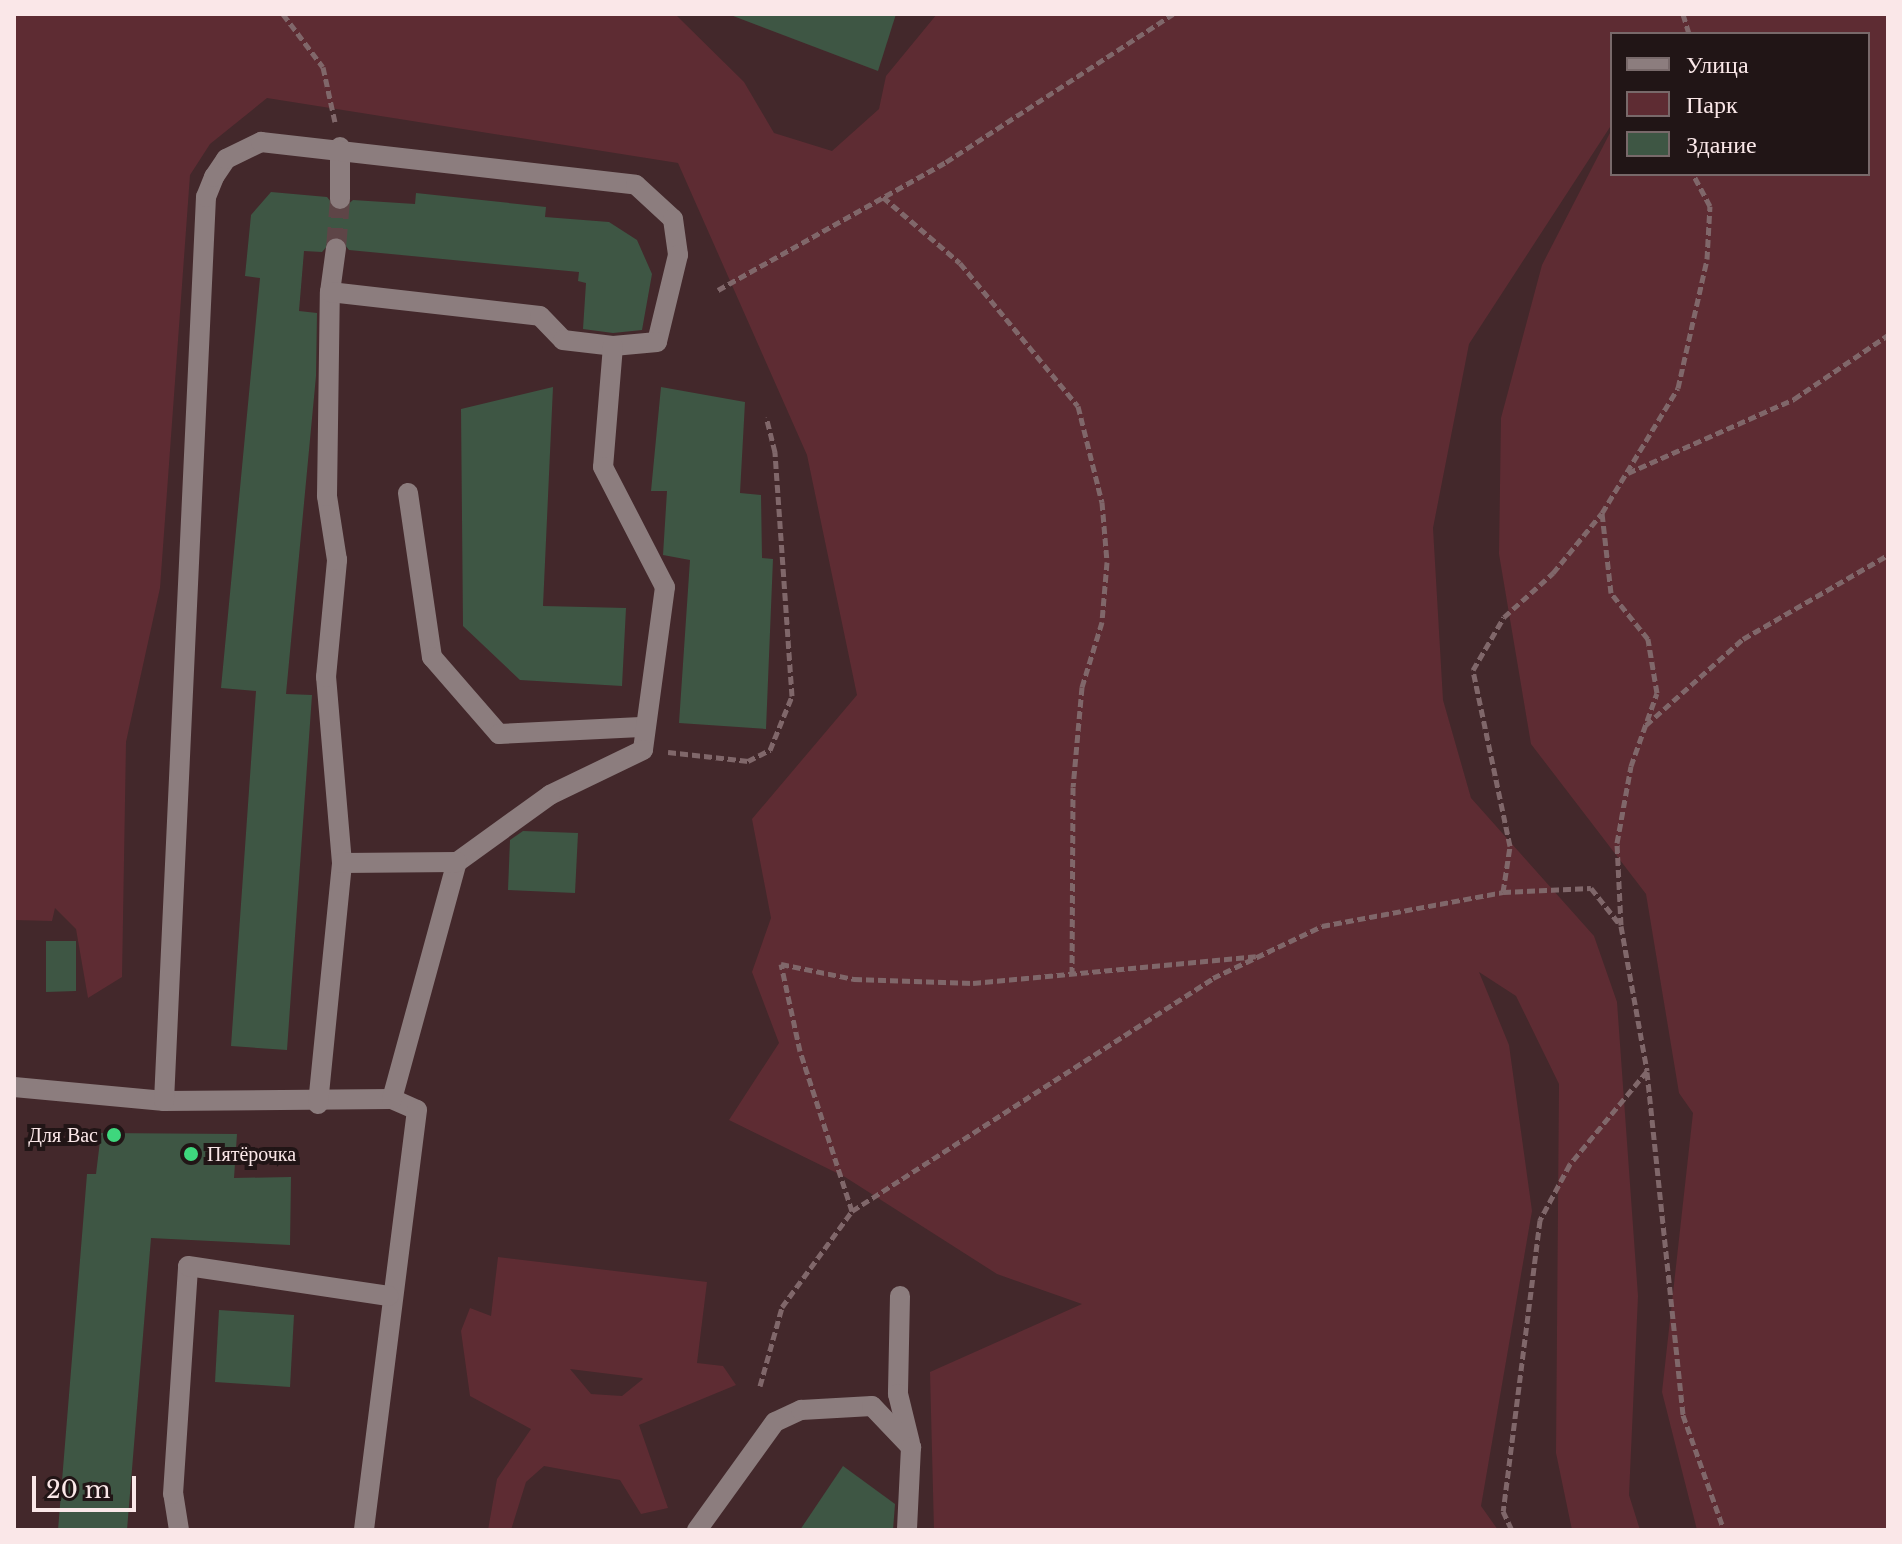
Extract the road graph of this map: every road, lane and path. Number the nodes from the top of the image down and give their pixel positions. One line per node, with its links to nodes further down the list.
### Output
1 (283, 14): 3 (path)
2 (1173, 14): 5 (path)
3 (340, 147): 6 (lane); 11 (lane); 29 (lane)
4 (1694, 176): 13 (path)
5 (883, 197): 8 (path); 25 (path)
6 (340, 199)
7 (336, 248): 9 (lane)
8 (718, 290)
9 (330, 292): 11 (lane); 21 (lane)
10 (1888, 335): 13 (path)
11 (613, 346): 18 (lane)
12 (766, 417): 19 (path)
13 (1627, 474): 15 (path)
14 (408, 493): 18 (lane)
15 (1602, 513): 17 (path); 22 (path)
16 (1888, 555): 17 (path)
17 (1645, 726): 23 (path)
18 (641, 727): 19 (lane)
19 (643, 750): 20 (lane)
20 (457, 862): 21 (lane); 28 (lane)
21 (342, 863): 30 (lane)
22 (1503, 892): 23 (path); 24 (path)
23 (1621, 926): 26 (path)
24 (1260, 956): 25 (path); 31 (path)
25 (1072, 974): 31 (path)
26 (1647, 1071): 40 (path); 41 (path)
27 (14, 1087): 29 (lane)
28 (392, 1099): 30 (lane); 32 (lane)
29 (164, 1101): 30 (lane)
30 (318, 1104)
31 (852, 1211): 34 (path)
32 (389, 1296): 36 (lane); 37 (lane)
33 (900, 1296): 35 (lane)
34 (760, 1386)
35 (911, 1447): 38 (lane); 39 (lane)
36 (179, 1530)
37 (364, 1530)
38 (697, 1530)
39 (907, 1530)
40 (1512, 1530)
41 (1724, 1530)

